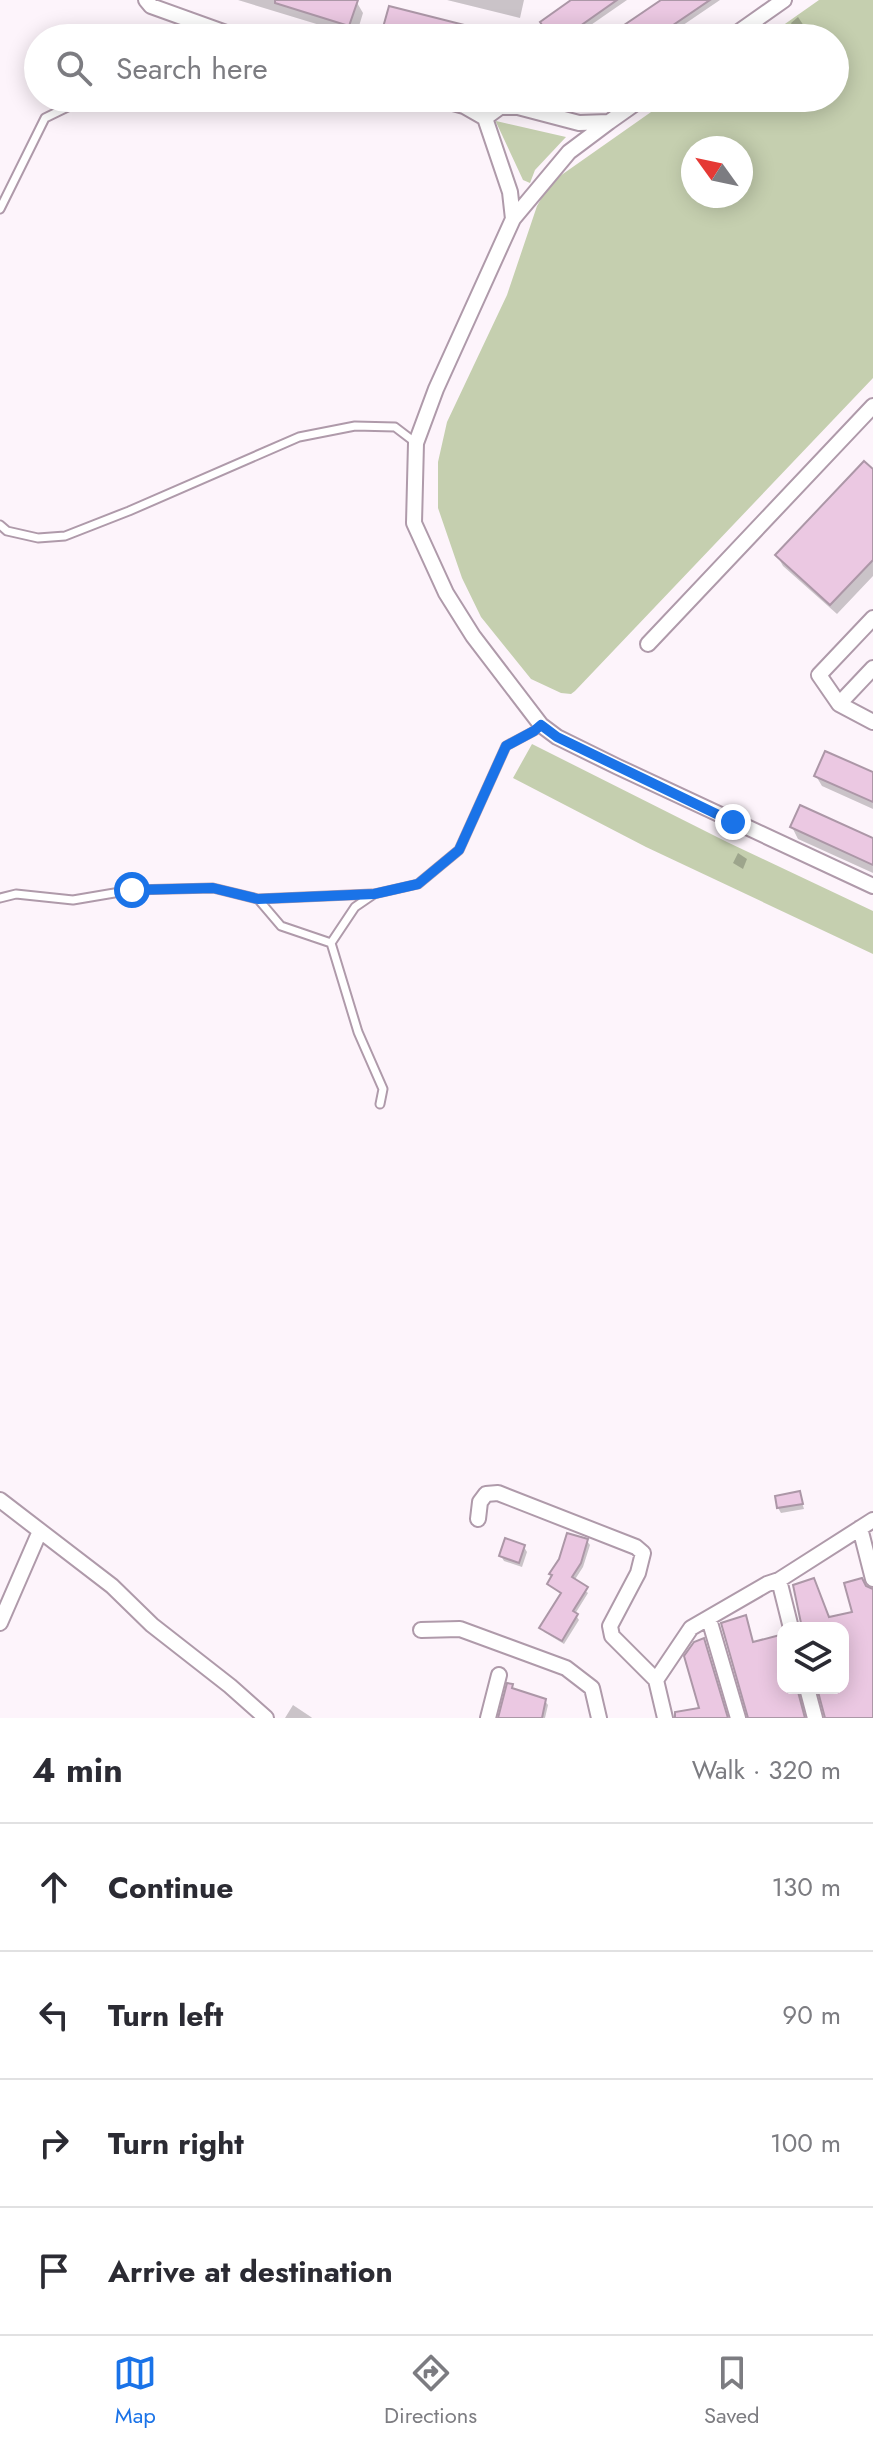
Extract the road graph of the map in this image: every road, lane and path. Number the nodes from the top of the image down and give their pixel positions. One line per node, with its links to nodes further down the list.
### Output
1 (146, 0): 3 (street)
2 (784, 0): 4 (street)
3 (199, 24)
4 (750, 24)
5 (57, 112): 12 (lane)
6 (474, 112): 10 (street)
7 (490, 112): 10 (street)
8 (537, 112): 11 (street)
9 (623, 112): 11 (street)
10 (485, 118): 13 (street)
11 (609, 122): 13 (street)
12 (0, 209)
13 (513, 219): 15 (street)
14 (873, 406): 18 (street)
15 (416, 443): 16 (lane); 22 (street)
16 (0, 525)
17 (873, 618): 20 (street)
18 (648, 644)
19 (873, 668): 20 (street)
20 (839, 704): 21 (street)
21 (873, 722)
22 (541, 725): 23 (street); 24 (lane)
23 (873, 886)
24 (374, 894): 26 (lane); 27 (lane)
25 (0, 898): 26 (lane)
26 (258, 899): 27 (lane)
27 (331, 943): 28 (lane)
28 (380, 1104)
29 (0, 1500): 32 (street)
30 (478, 1519): 40 (street)
31 (866, 1524): 33 (street); 34 (street)
32 (40, 1531): 37 (street); 42 (street)
33 (873, 1579)
34 (779, 1580): 35 (street); 36 (street)
35 (709, 1619): 40 (street); 46 (street)
36 (790, 1622)
37 (0, 1623)
38 (421, 1630): 44 (street)
39 (499, 1675): 43 (street)
40 (656, 1680): 45 (street)
41 (809, 1694): 47 (street)
42 (266, 1718)
43 (488, 1718)
44 (599, 1718)
45 (665, 1718)
46 (738, 1718)
47 (815, 1718)

